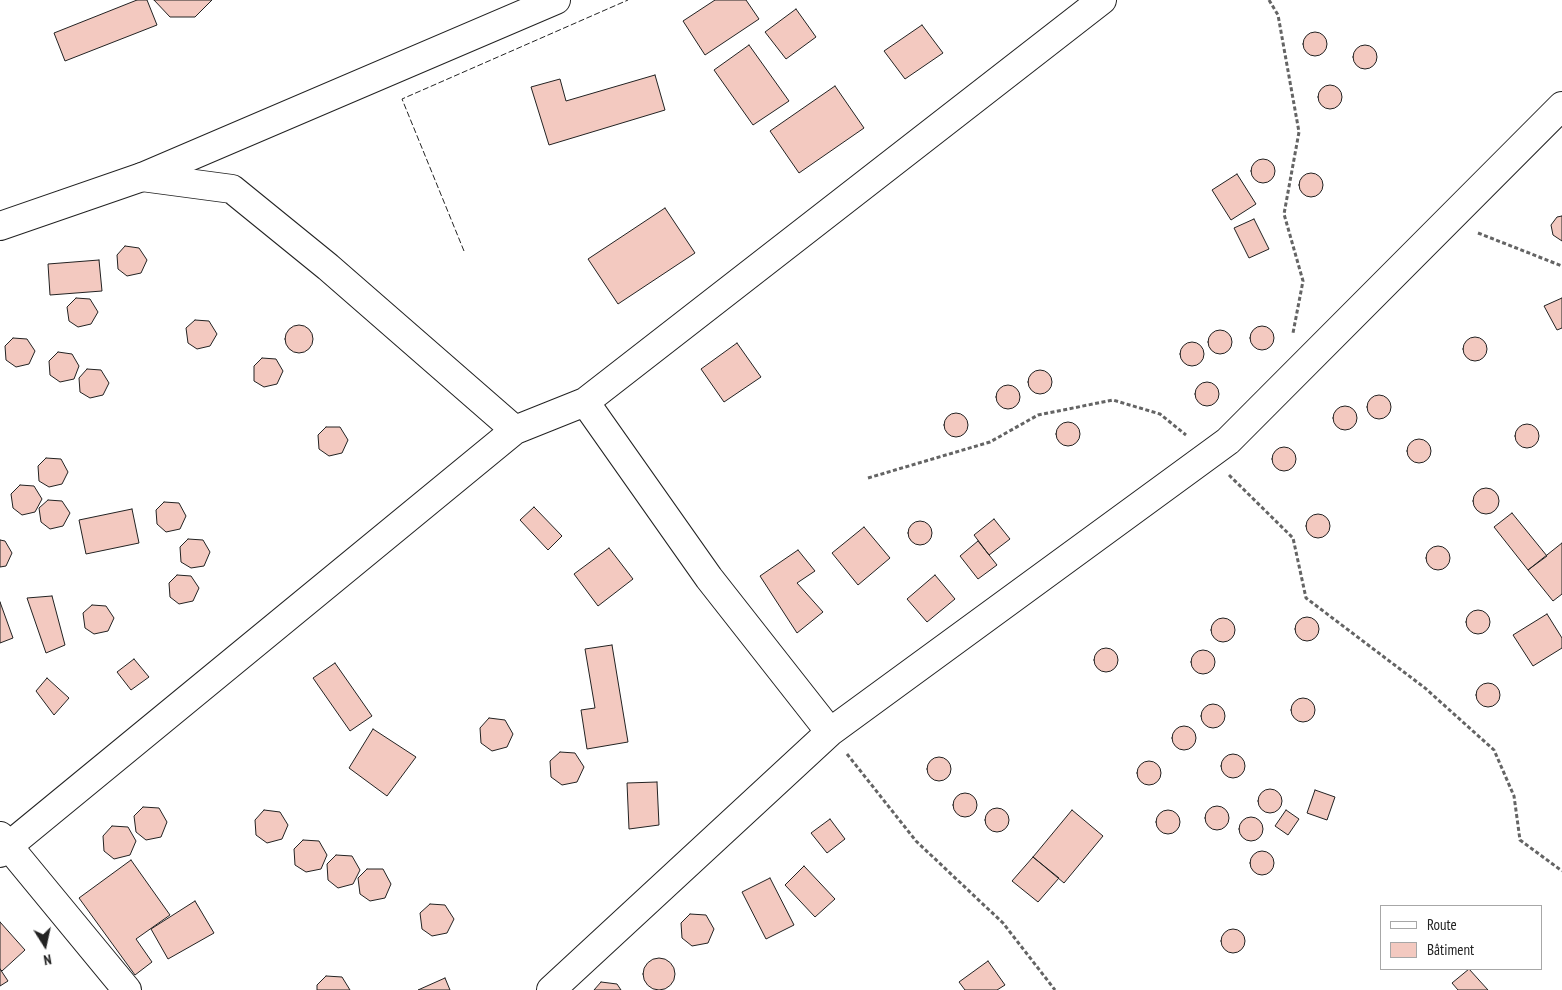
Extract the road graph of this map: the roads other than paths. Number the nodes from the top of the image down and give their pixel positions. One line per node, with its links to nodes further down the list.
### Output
1 (556, 0): 4 (street)
2 (1102, 0): 6 (street)
3 (1562, 106): 8 (street)
4 (142, 177): 5 (street); 7 (street)
5 (0, 226)
6 (585, 402): 7 (street); 8 (street)
7 (515, 430): 9 (street)
8 (830, 732): 11 (street)
9 (3, 845): 10 (street)
10 (127, 990)
11 (551, 990)

